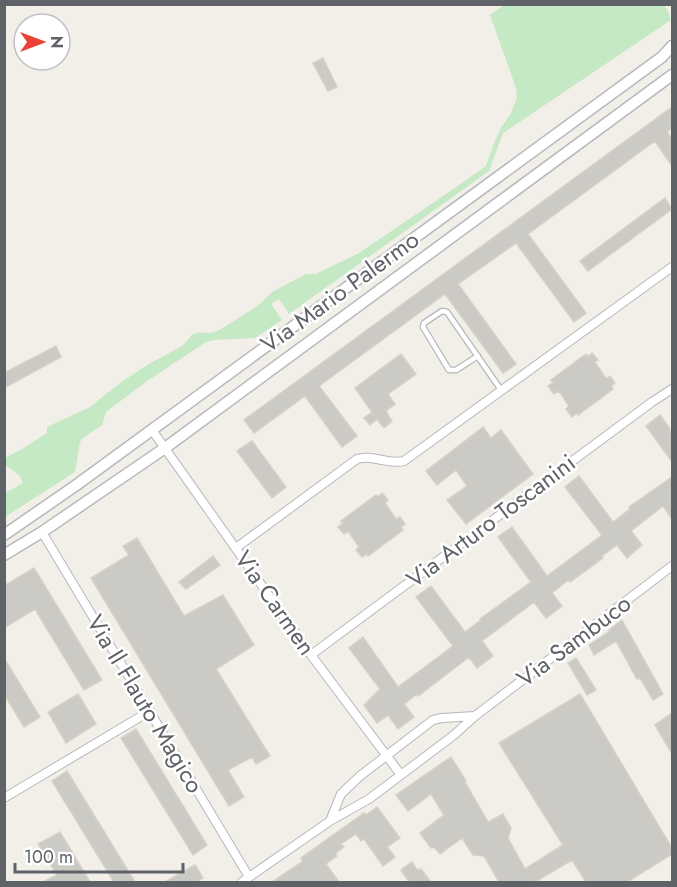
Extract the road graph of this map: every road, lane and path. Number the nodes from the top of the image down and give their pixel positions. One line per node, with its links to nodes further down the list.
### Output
1 (672, 46): 7 (street, Via Mario Palermo)
2 (672, 75): 8 (street, Via Mario Palermo)
3 (672, 267): 6 (street)
4 (478, 356): 4 (lane); 6 (lane)
5 (672, 389): 14 (street, Via Arturo Toscanini)
6 (501, 390): 11 (street)
7 (152, 430): 8 (street, Via Carmen); 10 (street, Via Mario Palermo)
8 (165, 448): 9 (street, Via Mario Palermo); 11 (street, Via Carmen)
9 (42, 532): 12 (street, Via Mario Palermo); 15 (street, Via Il Flauto Magico)
10 (4, 535)
11 (236, 548): 14 (street, Via Carmen)
12 (4, 555)
13 (672, 566): 16 (street, Via Sambuco)
14 (311, 655): 17 (street, Via Carmen)
15 (150, 711): 19 (street); 21 (street, Via Il Flauto Magico)
16 (475, 716): 17 (street, Via Sambuco); 18 (street, Via Sambuco)
17 (387, 755): 18 (street, Via Carmen); 20 (street, Via Sambuco)
18 (401, 775): 20 (street, Via Sambuco)
19 (4, 798)
20 (330, 820): 21 (street, Via Sambuco)
21 (245, 880)

